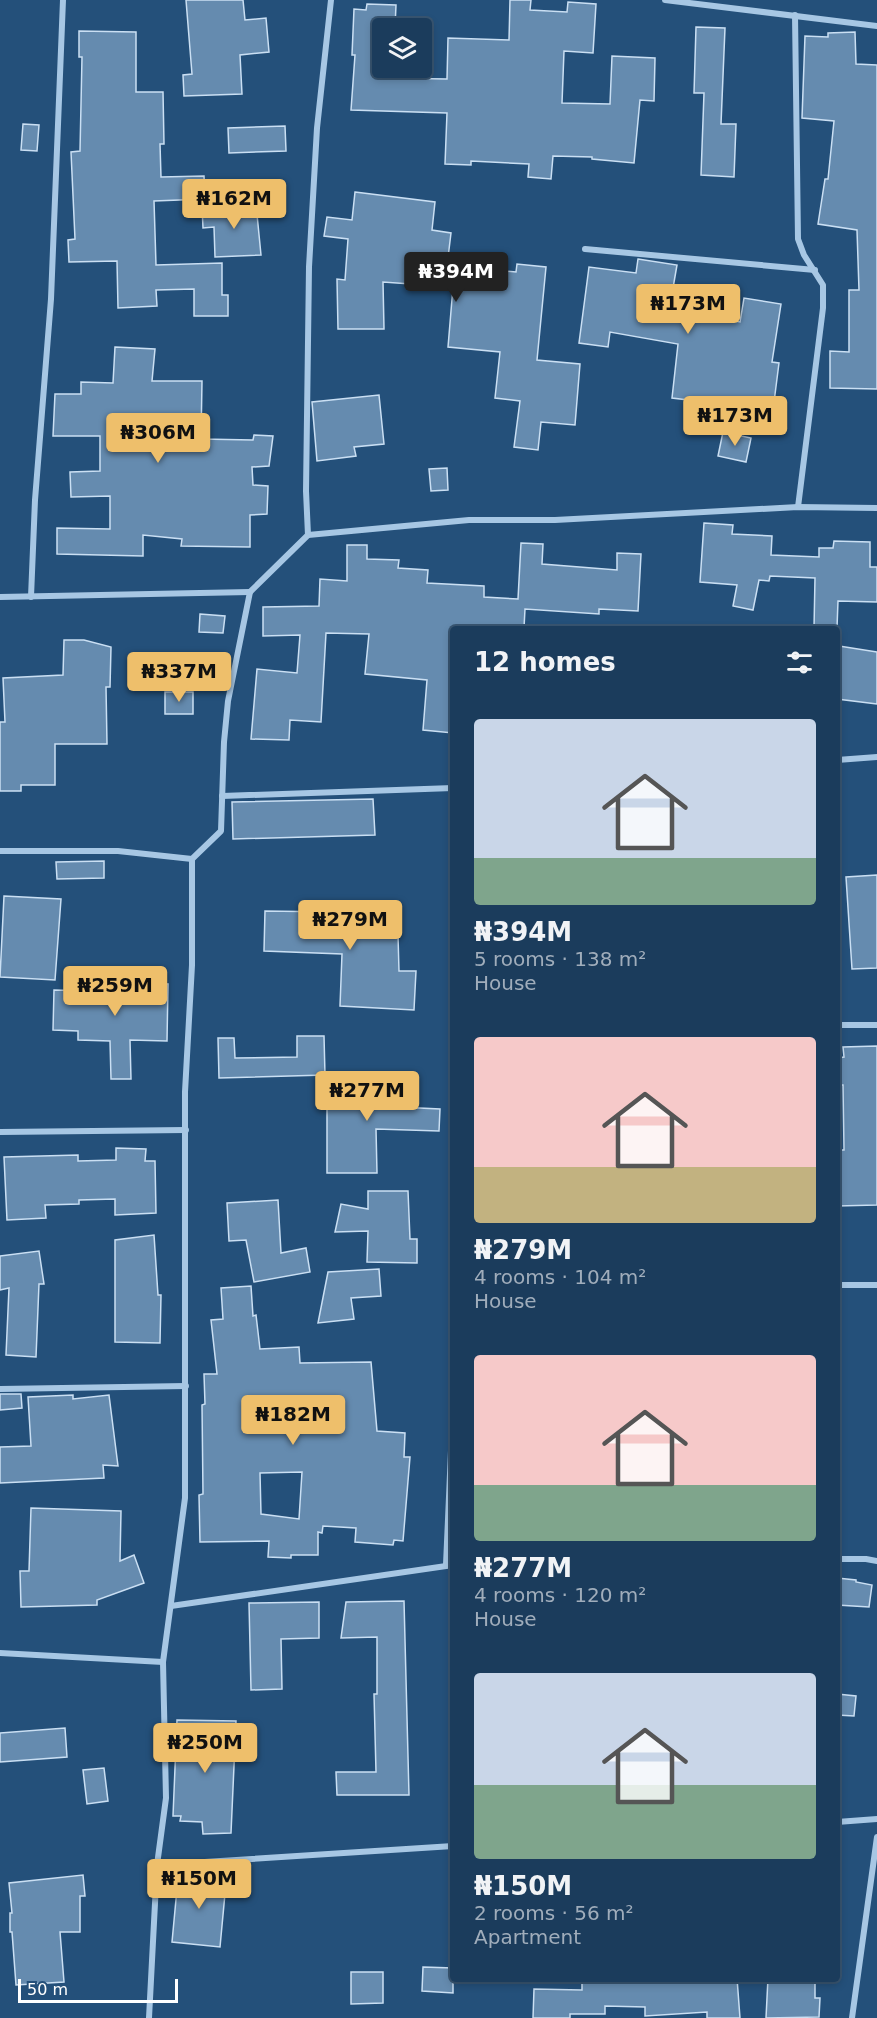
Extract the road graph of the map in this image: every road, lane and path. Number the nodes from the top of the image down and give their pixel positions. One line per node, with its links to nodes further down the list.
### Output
1 (63, 0): 13 (street)
2 (330, 0): 10 (street)
3 (665, 0): 4 (street)
4 (795, 15): 5 (street); 7 (street)
5 (877, 26)
6 (585, 249): 7 (street)
7 (815, 270): 8 (street)
8 (798, 507): 9 (street); 10 (street)
9 (877, 508)
10 (308, 535): 11 (street)
11 (250, 592): 13 (street); 17 (street)
12 (0, 597): 13 (street)
13 (31, 597)
14 (877, 757): 15 (street)
15 (840, 760)
16 (450, 788): 17 (street)
17 (222, 796): 19 (street)
18 (0, 851): 19 (street)
19 (192, 859): 22 (street)
20 (840, 1025): 21 (street)
21 (877, 1025)
22 (186, 1130): 23 (street); 26 (street)
23 (0, 1132)
24 (840, 1285): 25 (street)
25 (877, 1285)
26 (186, 1386): 27 (street); 31 (street)
27 (0, 1389)
28 (840, 1559): 29 (street)
29 (877, 1560)
30 (450, 1565): 31 (street)
31 (171, 1606): 33 (street)
32 (0, 1653): 33 (street)
33 (163, 1662): 38 (street)
34 (877, 1820): 35 (street)
35 (840, 1822)
36 (877, 1837): 40 (street)
37 (450, 1846): 38 (street)
38 (157, 1865): 39 (street)
39 (149, 2018)
40 (852, 2018)

